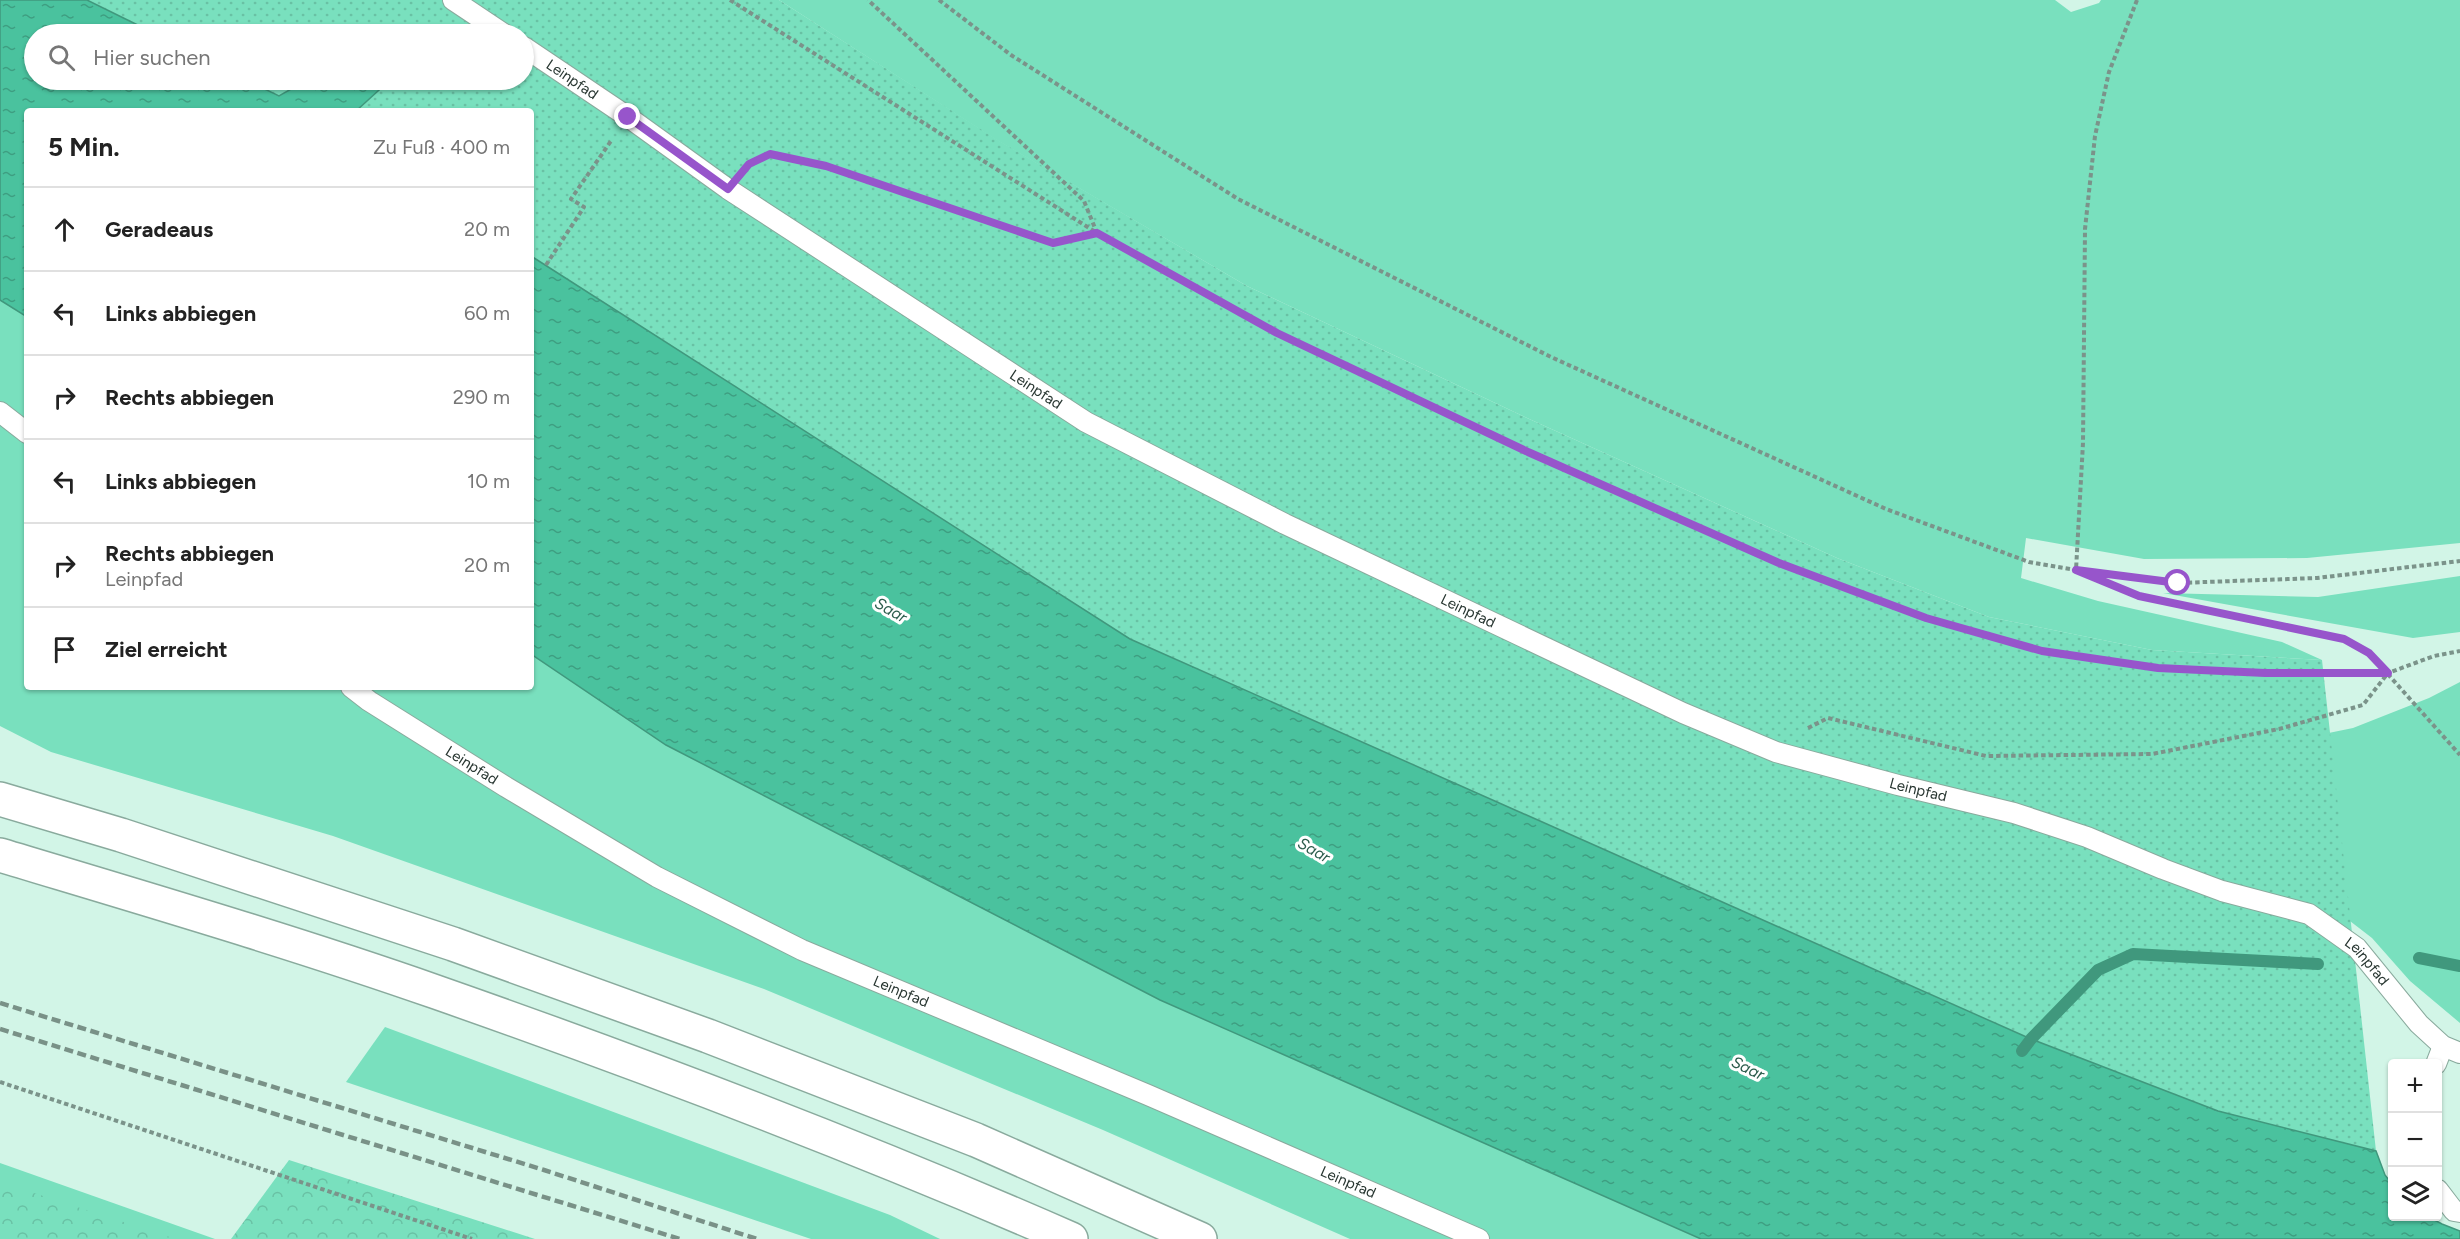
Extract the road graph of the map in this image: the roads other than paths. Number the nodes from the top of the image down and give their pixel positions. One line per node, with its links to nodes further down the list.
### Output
1 (453, 0): 2 (lane)
2 (489, 24)
3 (534, 54): 11 (lane, Leinpfad)
4 (0, 412): 5 (lane)
5 (24, 432)
6 (355, 690): 16 (lane, Leinpfad)
7 (0, 785): 9 (highway)
8 (0, 799): 9 (highway)
9 (121, 835): 15 (highway)
10 (0, 855): 14 (highway)
11 (2446, 1054)
12 (2442, 1195): 13 (lane)
13 (2460, 1212)
14 (1071, 1239)
15 (1200, 1239)
16 (1479, 1239)

